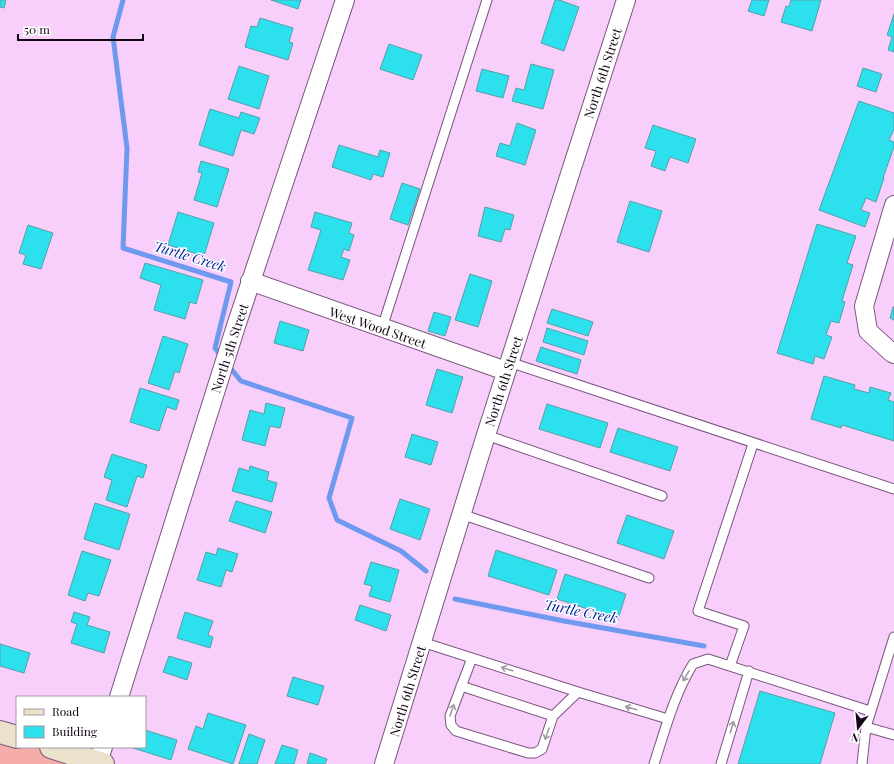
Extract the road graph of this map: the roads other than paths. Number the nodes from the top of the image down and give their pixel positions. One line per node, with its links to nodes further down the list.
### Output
1 (345, 0): 5 (street, North 5th Street)
2 (487, 0): 6 (lane)
3 (626, 0): 8 (street, North 6th Street)
4 (894, 205): 7 (street)
5 (250, 281): 6 (street, West Wood Street); 22 (street, North 5th Street)
6 (382, 328): 8 (street, West Wood Street)
7 (894, 354)
8 (508, 367): 9 (street, North 6th Street); 10 (lane)
9 (486, 435): 12 (lane); 13 (street, North 6th Street)
10 (753, 444): 11 (lane); 18 (lane)
11 (894, 490)
12 (662, 496)
13 (461, 514): 14 (lane); 16 (street, North 6th Street)
14 (649, 578)
15 (894, 637): 23 (lane)
16 (422, 642): 17 (lane); 32 (street, North 6th Street)
17 (472, 658): 20 (lane); 21 (lane, one-way to 17)
18 (730, 666): 19 (lane); 25 (lane, one-way to 25)
19 (749, 671): 23 (lane); 34 (lane, one-way to 19)
20 (461, 686): 24 (lane); 24 (lane, one-way to 20)
21 (578, 692): 24 (lane); 25 (lane, one-way to 21)
22 (119, 696)
23 (870, 711): 26 (lane)
24 (553, 716)
25 (668, 719): 33 (lane)
26 (866, 727): 28 (lane); 35 (lane)
27 (0, 732): 29 (main road)
28 (894, 735)
29 (16, 737)
30 (55, 748): 31 (main road)
31 (95, 759)
32 (384, 764)
33 (654, 764)
34 (720, 764)
35 (862, 764)

